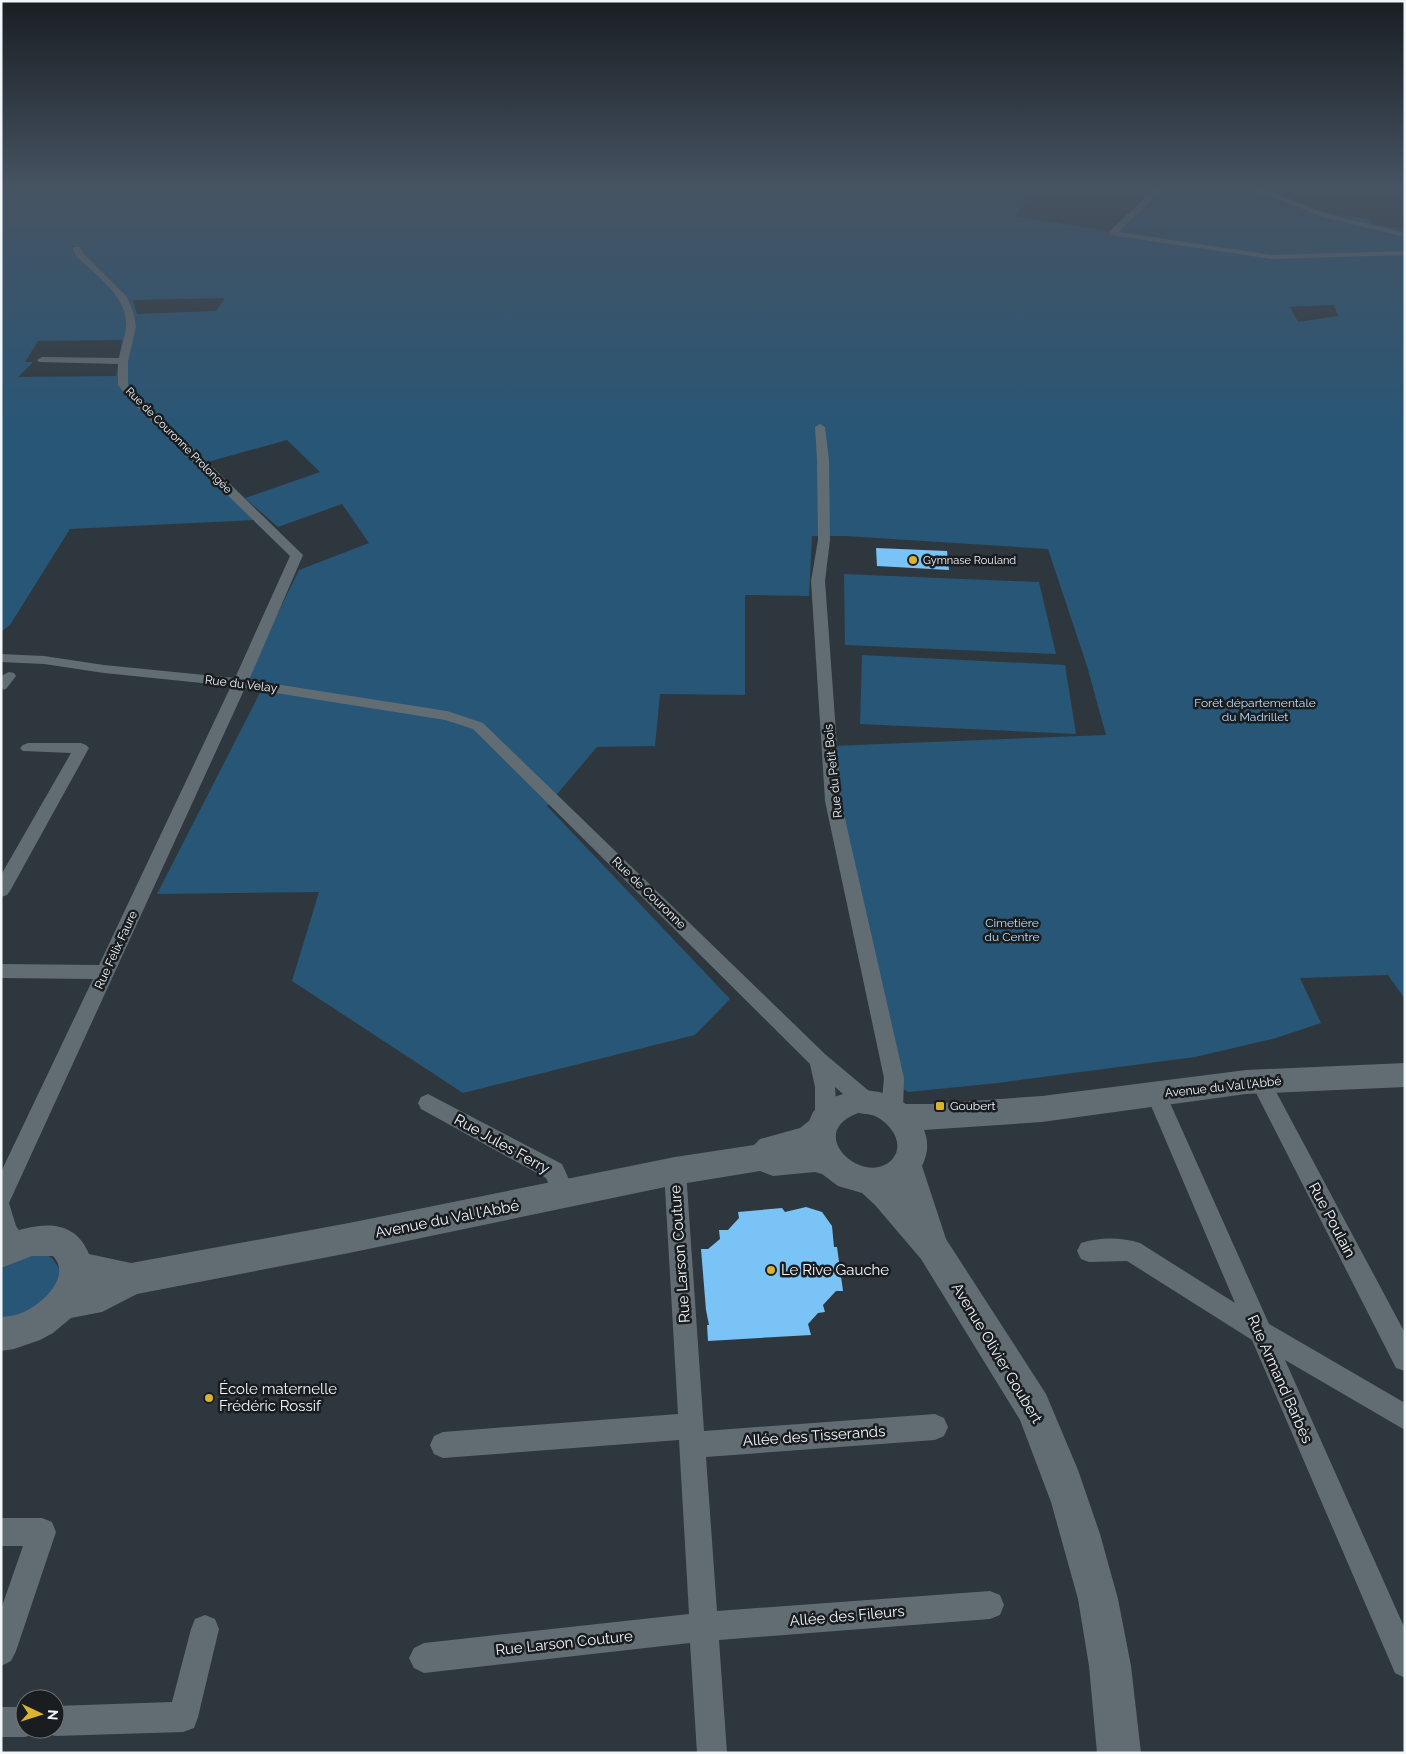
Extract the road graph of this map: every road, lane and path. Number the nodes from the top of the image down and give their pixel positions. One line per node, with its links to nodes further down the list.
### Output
1 (96, 271): 3 (street, Rue de Couronne Prolongée)
2 (42, 360): 3 (street)
3 (123, 361): 5 (street, Rue de Couronne Prolongée)
4 (820, 427): 18 (street, Rue du Petit Bois)
5 (294, 565): 7 (street, Rue Félix Faure)
6 (1, 658): 7 (street, Rue du Velay)
7 (240, 684): 8 (street, Rue du Velay); 12 (street, Rue Félix Faure)
8 (478, 726): 13 (street, Rue de Couronne)
9 (28, 748): 10 (street)
10 (1, 891)
11 (1, 971): 12 (street)
12 (106, 972): 27 (street, Rue Félix Faure)
13 (819, 1061): 18 (street, Rue de Couronne); 20 (street)
14 (1405, 1075): 15 (main road, Avenue du Val l'Abbé)
15 (1260, 1081): 16 (main road, Avenue du Val l'Abbé); 37 (street, Rue Poulain)
16 (1156, 1094): 19 (main road, Avenue du Val l'Abbé); 35 (street, Rue Armand Barbès)
17 (428, 1103): 26 (street, Rue Jules Ferry)
18 (887, 1109): 19 (main road, Avenue du Val l'Abbé); 20 (main road); 22 (main road)
19 (1042, 1109): 22 (main road, Avenue du Val l'Abbé)
20 (823, 1124): 21 (main road, Avenue du Val l'Abbé); 23 (main road)
21 (762, 1157): 23 (main road, Avenue du Val l'Abbé); 24 (main road, Avenue du Val l'Abbé)
22 (910, 1158): 25 (main road); 29 (main road, Avenue Olivier Goubert)
23 (829, 1162): 25 (main road)
24 (675, 1171): 26 (main road, Avenue du Val l'Abbé); 40 (street, Rue Larson Couture)
25 (870, 1181): 29 (main road, Avenue Olivier Goubert)
26 (565, 1195): 33 (main road, Avenue du Val l'Abbé)
27 (1, 1196)
28 (1, 1210): 30 (street)
29 (933, 1248): 53 (main road, Avenue Olivier Goubert)
30 (9, 1249): 32 (main road)
31 (1089, 1251): 35 (street)
32 (76, 1266): 33 (main road, Avenue du Val l'Abbé); 34 (main road)
33 (131, 1279): 34 (main road, Avenue du Val l'Abbé)
34 (59, 1306): 36 (main road)
35 (1260, 1332): 38 (street); 48 (street, Rue Armand Barbès)
36 (1, 1334)
37 (1405, 1359)
38 (1405, 1417)
39 (935, 1427): 40 (street, Allée des Tisserands)
40 (692, 1436): 41 (street); 44 (street, Rue Larson Couture)
41 (443, 1445)
42 (1, 1532): 46 (street)
43 (990, 1605): 44 (street, Allée des Fileurs)
44 (704, 1627): 47 (street, Rue Larson Couture); 52 (street, Rue Larson Couture)
45 (205, 1629): 49 (street)
46 (1, 1651)
47 (424, 1658)
48 (1405, 1663)
49 (65, 1721)
50 (1, 1722): 51 (street)
51 (15, 1722)
52 (712, 1753)
53 (1119, 1753)

